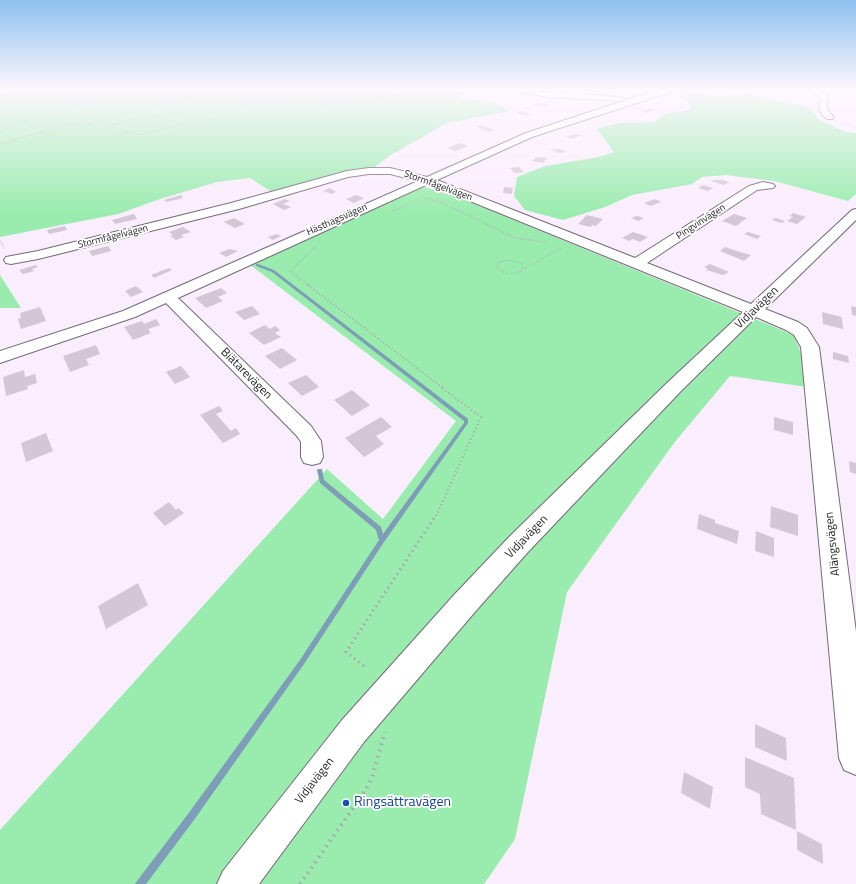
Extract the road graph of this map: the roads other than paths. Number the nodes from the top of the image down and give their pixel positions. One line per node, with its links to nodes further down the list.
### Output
1 (543, 130): 2 (street, Hästhagsvägen)
2 (426, 180): 5 (street, Stormfågelvägen); 6 (street, Stormfågelvägen); 7 (street, Hästhagsvägen)
3 (769, 186): 6 (street, Pingvinvägen)
4 (854, 217): 8 (street, Vidjavägen)
5 (11, 260)
6 (636, 264): 8 (street, Stormfågelvägen)
7 (169, 297): 10 (street, Hästhagsvägen); 11 (street, Biätarevägen)
8 (754, 311): 9 (street, Stormfågelvägen); 14 (street, Vidjavägen)
9 (801, 332): 12 (street, Alängsvägen)
10 (0, 357)
11 (312, 457)
12 (849, 625): 13 (street, Alängsvägen)
13 (856, 758)
14 (236, 884)

